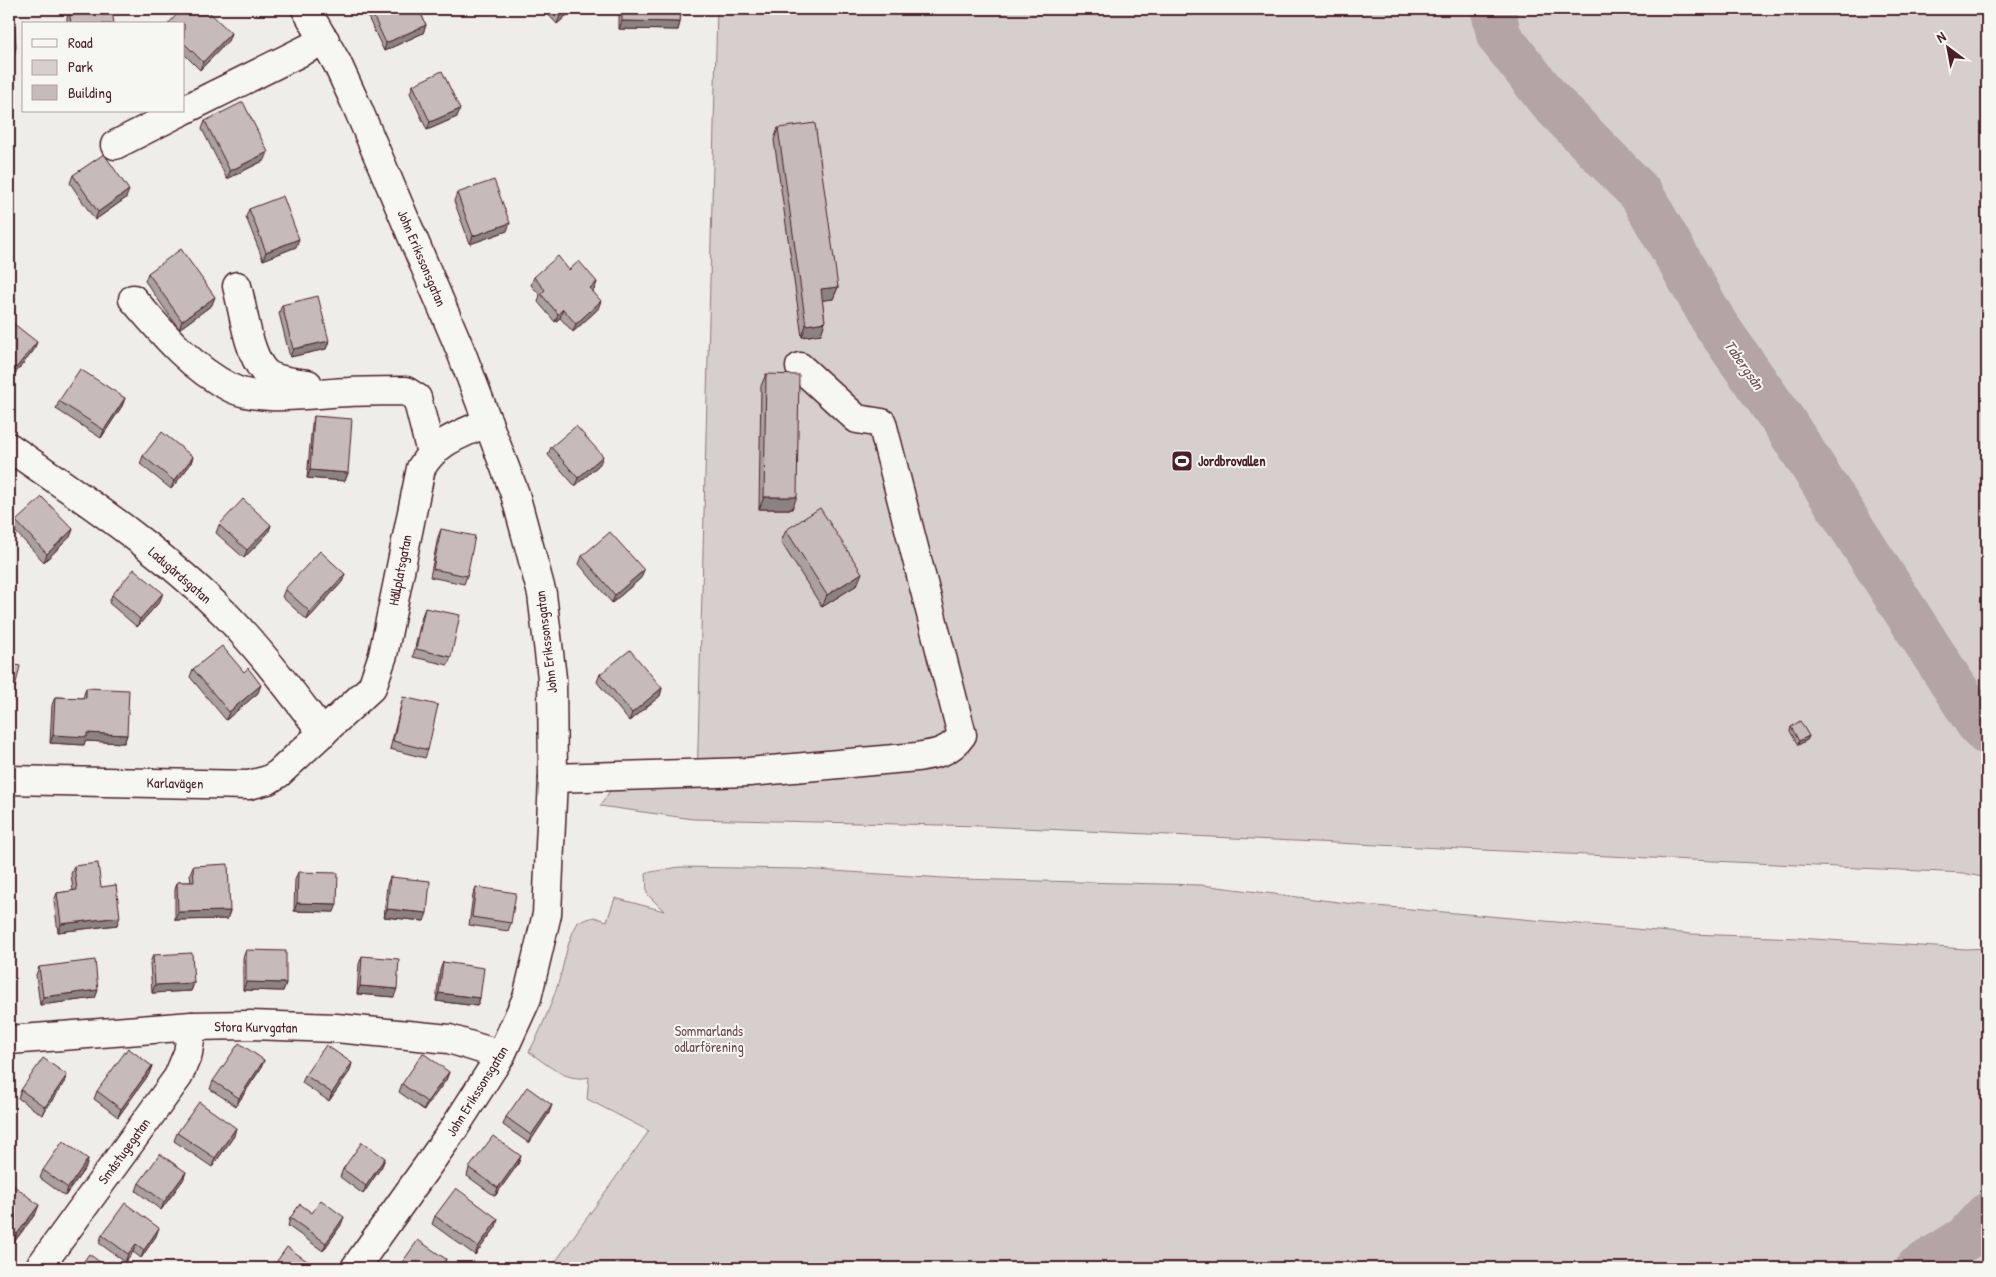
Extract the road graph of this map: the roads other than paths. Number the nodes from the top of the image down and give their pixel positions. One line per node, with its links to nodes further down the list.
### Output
1 (306, 9): 2 (street, John Erikssonsgatan)
2 (325, 40): 3 (street); 10 (street, John Erikssonsgatan)
3 (185, 110)
4 (181, 112): 5 (street)
5 (115, 145)
6 (236, 286): 9 (street)
7 (133, 299): 9 (street)
8 (800, 366): 14 (street)
9 (349, 392): 12 (street)
10 (488, 422): 12 (street, Hållplatsgatan); 14 (street, John Erikssonsgatan)
11 (9, 447): 13 (street, Ladugårdsgatan)
12 (430, 453): 13 (street, Hållplatsgatan)
13 (323, 733): 15 (street, Karlavägen)
14 (553, 778): 18 (street, John Erikssonsgatan)
15 (9, 780)
16 (192, 1026): 17 (street, Stora Kurvgatan); 18 (street, Stora Kurvgatan); 19 (street, Småstugegatan)
17 (9, 1040)
18 (501, 1055): 20 (street, John Erikssonsgatan)
19 (39, 1268)
20 (355, 1268)

